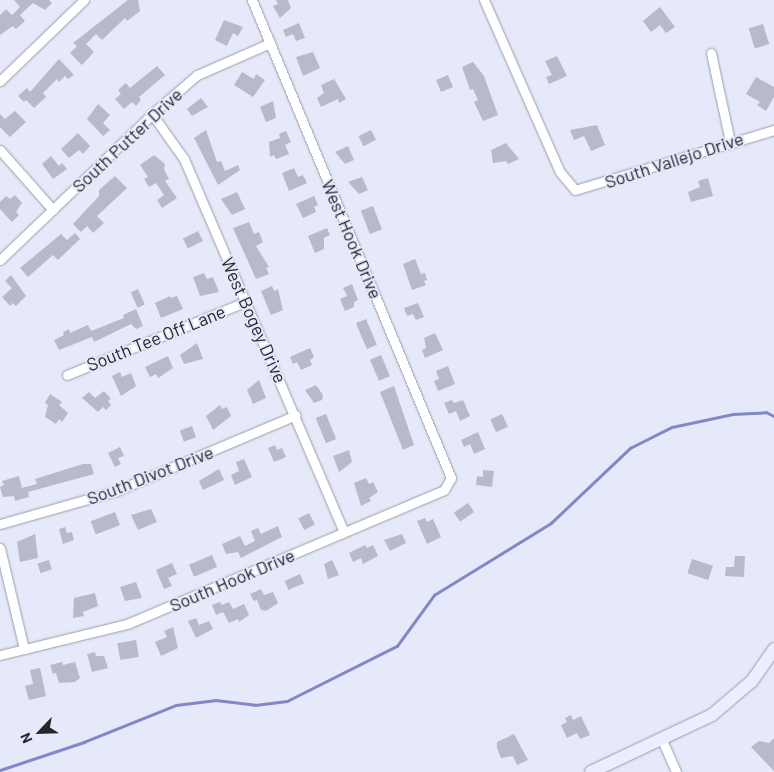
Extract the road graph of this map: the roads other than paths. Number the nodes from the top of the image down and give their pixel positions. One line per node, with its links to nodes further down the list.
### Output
1 (84, 0): 6 (street)
2 (252, 0): 4 (street, West Hook Drive)
3 (484, 0): 9 (street, South Vallejo Drive)
4 (270, 43): 7 (street, South Putter Drive); 16 (street, West Hook Drive)
5 (711, 53): 9 (street)
6 (0, 81)
7 (152, 114): 11 (street, South Putter Drive); 13 (street, West Bogey Drive)
8 (774, 130): 9 (street, South Vallejo Drive)
9 (730, 142)
10 (0, 150): 11 (street)
11 (53, 210): 12 (street, South Putter Drive)
12 (0, 260)
13 (244, 302): 14 (street, South Tee Off Lane); 15 (street, West Bogey Drive)
14 (67, 374)
15 (296, 415): 17 (street, South Divot Drive); 18 (street, West Bogey Drive)
16 (451, 478): 18 (street, South Hook Drive)
17 (0, 524)
18 (344, 532): 20 (street, South Hook Drive)
19 (0, 548): 20 (street)
20 (24, 649): 22 (street, South Hook Drive)
21 (774, 649): 23 (street)
22 (0, 655)
23 (662, 740): 24 (street); 25 (street)
24 (591, 772)
25 (676, 772)

